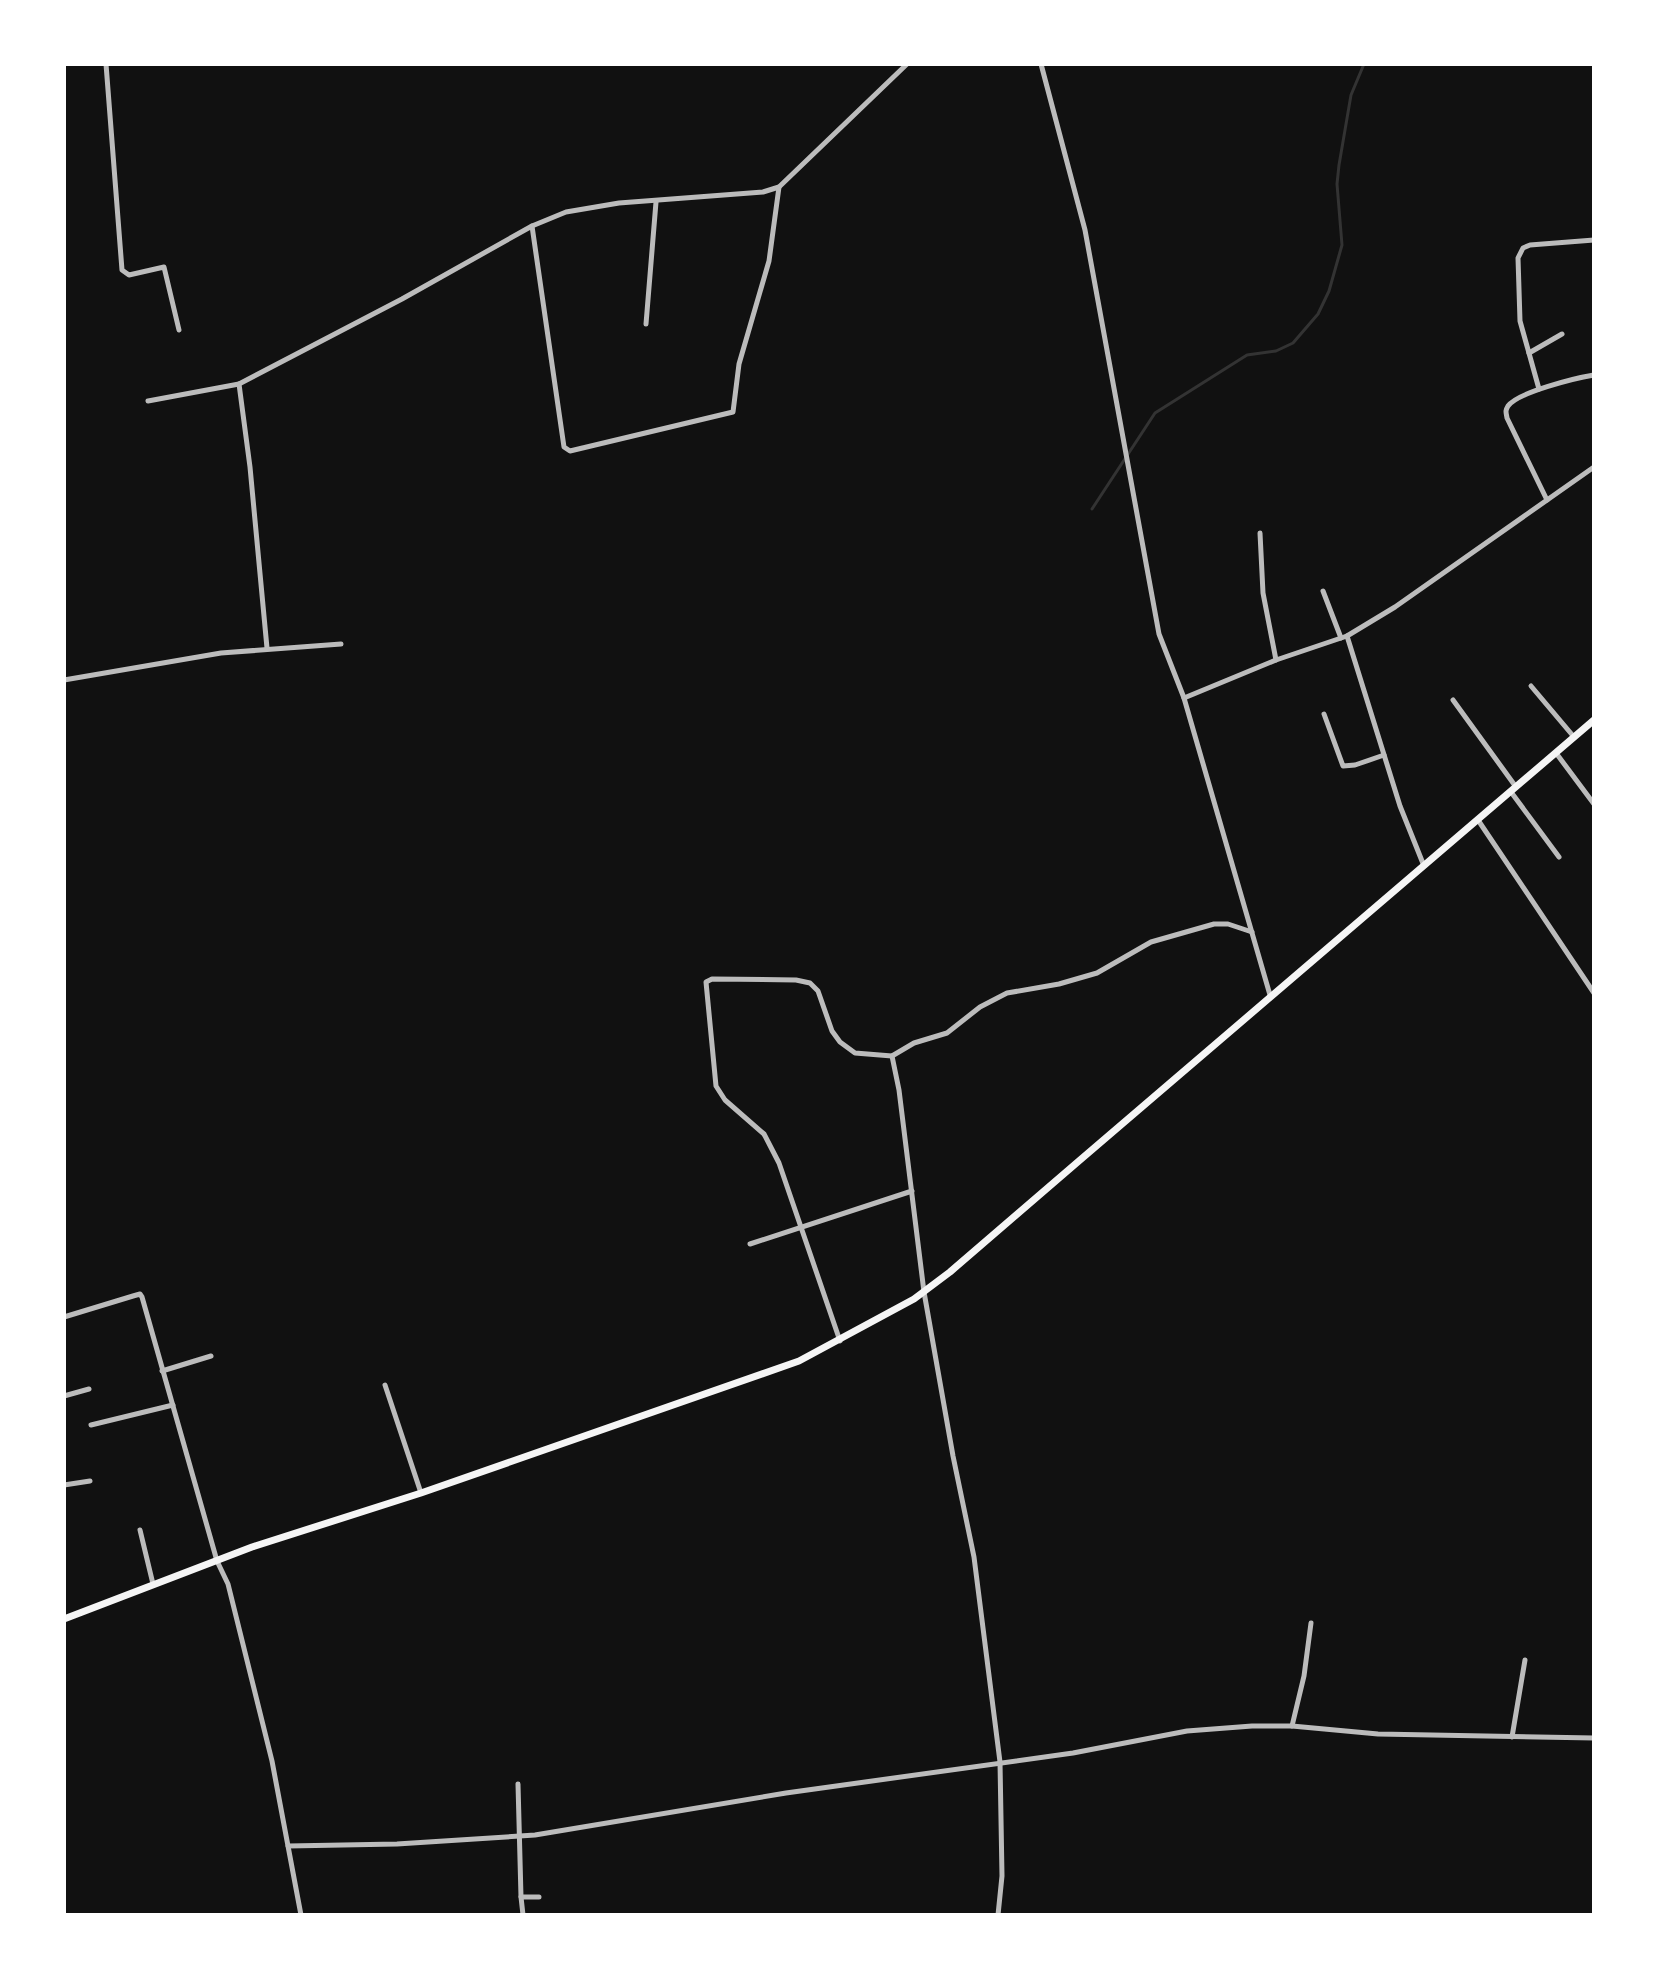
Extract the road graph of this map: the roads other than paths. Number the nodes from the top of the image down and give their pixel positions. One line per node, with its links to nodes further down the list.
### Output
1 (106, 64): 9 (street)
2 (907, 64): 4 (street)
3 (1041, 64): 26 (street)
4 (779, 187): 5 (street); 6 (street)
5 (656, 202): 6 (street); 8 (street)
6 (532, 226): 13 (street)
7 (1594, 240): 11 (street)
8 (646, 324)
9 (179, 330)
10 (1562, 334): 11 (street)
11 (1529, 353): 14 (street)
12 (1594, 375): 14 (street)
13 (239, 384): 15 (street); 22 (street)
14 (1539, 389): 17 (street)
15 (148, 401)
16 (1594, 467): 17 (street)
17 (1547, 500): 20 (street)
18 (1260, 533): 23 (street)
19 (1323, 591): 20 (street)
20 (1344, 637): 23 (street); 32 (street)
21 (341, 644): 22 (street)
22 (267, 648): 24 (street)
23 (1276, 660): 26 (street)
24 (64, 680)
25 (1531, 686): 30 (street)
26 (1184, 698): 38 (street)
27 (1453, 700): 33 (street)
28 (1324, 714): 32 (street)
29 (1594, 720): 30 (main road)
30 (1574, 737): 31 (main road)
31 (1556, 753): 33 (main road); 34 (street)
32 (1384, 755): 37 (street)
33 (1514, 789): 35 (main road); 36 (street)
34 (1594, 804)
35 (1478, 820): 37 (main road); 39 (street)
36 (1559, 857)
37 (1424, 866): 40 (main road)
38 (1252, 932): 40 (street); 41 (street)
39 (1594, 993)
40 (1270, 995): 45 (main road)
41 (892, 1056): 42 (street); 43 (street)
42 (912, 1191): 43 (street); 45 (street)
43 (800, 1226): 44 (street); 47 (street)
44 (750, 1244)
45 (924, 1292): 47 (main road); 67 (street)
46 (64, 1317): 49 (street)
47 (840, 1341): 57 (main road)
48 (211, 1356): 49 (street)
49 (162, 1371): 53 (street)
50 (385, 1385): 57 (street)
51 (89, 1389): 52 (street)
52 (64, 1396)
53 (173, 1405): 54 (street); 59 (street)
54 (91, 1425)
55 (90, 1481): 56 (street)
56 (64, 1485)
57 (421, 1493): 59 (main road)
58 (140, 1530): 60 (street)
59 (217, 1561): 60 (main road); 70 (street)
60 (153, 1585): 61 (main road)
61 (64, 1619)
62 (1311, 1623): 64 (street)
63 (1525, 1660): 65 (street)
64 (1292, 1726): 65 (street); 67 (street)
65 (1512, 1737): 66 (street)
66 (1594, 1738)
67 (1000, 1762): 69 (street); 75 (street)
68 (518, 1784): 69 (street)
69 (519, 1836): 70 (street); 71 (street)
70 (288, 1846): 73 (street)
71 (521, 1897): 72 (street); 74 (street)
72 (539, 1897)
73 (301, 1915)
74 (523, 1915)
75 (998, 1915)

